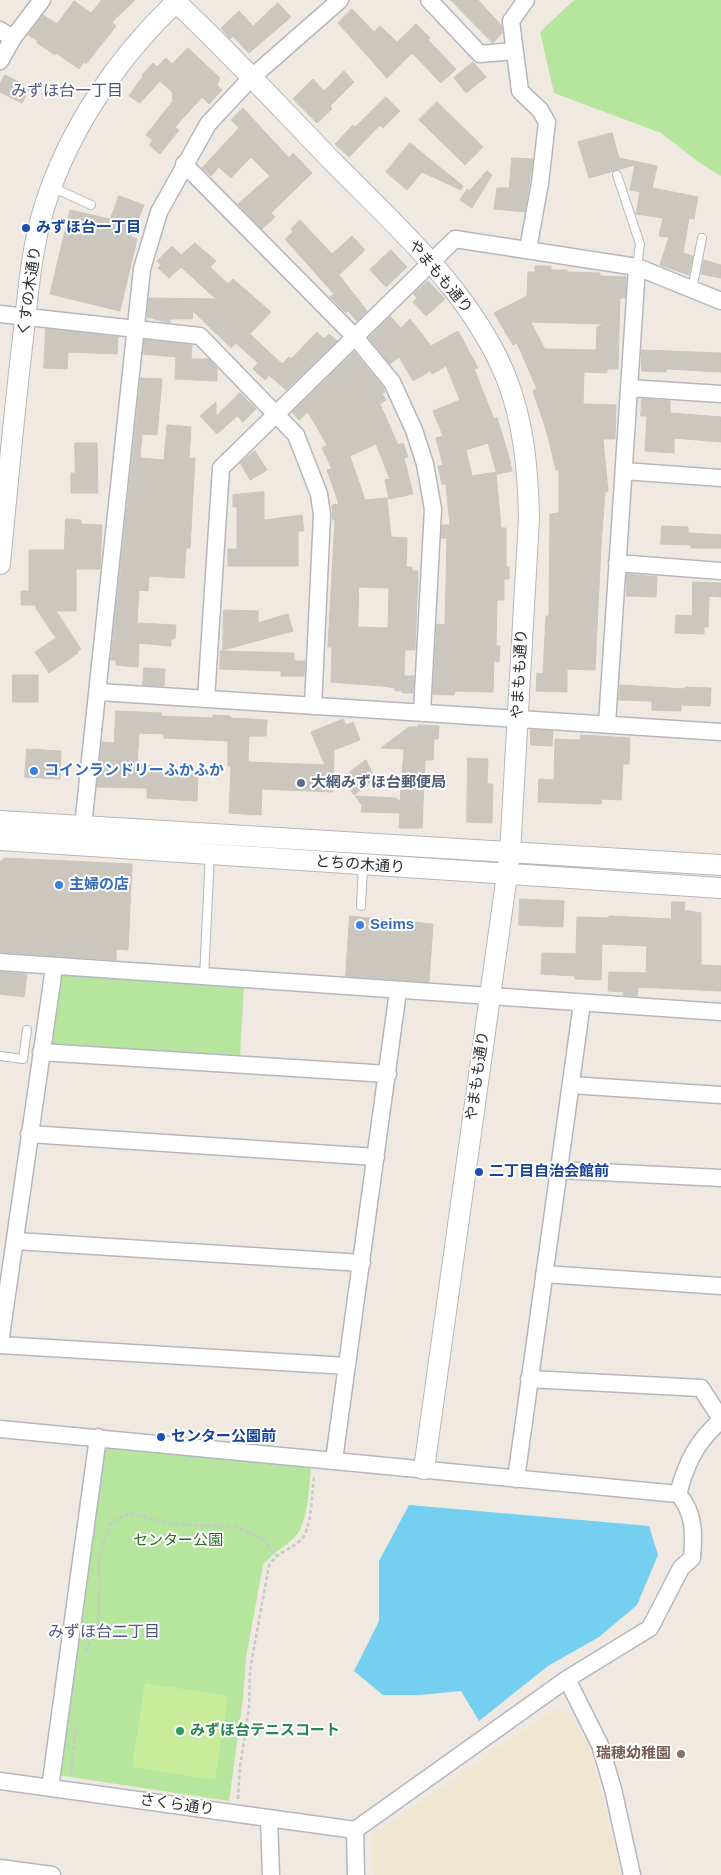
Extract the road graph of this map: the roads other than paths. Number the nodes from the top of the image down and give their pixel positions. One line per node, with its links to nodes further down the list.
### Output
1 (42, 0): 6 (street)
2 (340, 0): 9 (street)
3 (429, 0): 7 (street)
4 (526, 0): 7 (street)
5 (176, 1): 9 (street, やまもも通り); 12 (street, くすの木通り)
6 (6, 34): 8 (street)
7 (514, 51): 15 (street)
8 (0, 61)
9 (251, 78): 10 (street); 16 (street, やまもも通り)
10 (184, 164): 22 (street); 23 (street)
11 (617, 174): 17 (lane)
12 (52, 187): 13 (lane); 21 (street, くすの木通り)
13 (91, 205)
14 (702, 238): 18 (lane)
15 (528, 249): 16 (street); 17 (street)
16 (432, 263): 23 (street); 36 (street, やまもも通り)
17 (637, 267): 18 (street); 24 (street)
18 (692, 290): 19 (street)
19 (721, 301)
20 (0, 314): 21 (street)
21 (25, 317): 22 (street); 29 (street, くすの木通り)
22 (134, 330): 26 (street); 32 (street)
23 (355, 337): 26 (street); 35 (street)
24 (629, 388): 25 (street); 27 (street)
25 (721, 394)
26 (276, 413): 33 (street); 34 (street)
27 (624, 471): 28 (street); 30 (street)
28 (721, 478)
29 (0, 564)
30 (617, 564): 31 (street); 37 (street)
31 (721, 570)
32 (99, 692): 33 (street); 40 (street)
33 (206, 699): 34 (street)
34 (313, 706): 35 (street)
35 (422, 712): 36 (street)
36 (518, 717): 37 (street); 42 (street, やまもも通り)
37 (607, 724): 38 (street)
38 (721, 732)
39 (0, 821): 40 (street, とちの木通り)
40 (83, 826): 42 (street, とちの木通り)
41 (0, 840): 43 (street, とちの木通り)
42 (510, 852): 45 (street, とちの木通り); 46 (street, やまもも通り)
43 (210, 854): 44 (street, とちの木通り); 51 (lane)
44 (363, 865): 46 (street, とちの木通り); 48 (lane)
45 (721, 865)
46 (506, 874): 47 (street, とちの木通り); 53 (street, やまもも通り)
47 (721, 888)
48 (360, 906)
49 (0, 962): 50 (street)
50 (54, 968): 51 (street); 57 (street)
51 (204, 977): 52 (street)
52 (398, 991): 53 (street); 59 (street)
53 (489, 996): 54 (street); 77 (street, やまもも通り)
54 (582, 1003): 55 (street); 60 (street)
55 (721, 1012)
56 (26, 1030): 58 (lane)
57 (41, 1052): 59 (street); 62 (street)
58 (0, 1056)
59 (388, 1074): 63 (street)
60 (571, 1085): 61 (street); 64 (street)
61 (721, 1095)
62 (29, 1134): 63 (street); 66 (street)
63 (376, 1157): 67 (street)
64 (559, 1170): 65 (street); 68 (street)
65 (721, 1178)
66 (16, 1241): 67 (street); 70 (street)
67 (362, 1263): 71 (street)
68 (544, 1274): 69 (street); 72 (street)
69 (721, 1286)
70 (0, 1344): 71 (street)
71 (347, 1366): 76 (street)
72 (529, 1379): 73 (street); 78 (street)
73 (721, 1419): 79 (street)
74 (0, 1429): 75 (street)
75 (98, 1438): 76 (street); 82 (street)
76 (334, 1460): 77 (street)
77 (424, 1469): 78 (street)
78 (516, 1479): 79 (street)
79 (678, 1494): 80 (street)
80 (567, 1679): 84 (street); 89 (street)
81 (0, 1780): 82 (street, さくら通り)
82 (50, 1788): 83 (street, さくら通り)
83 (269, 1818): 84 (street, さくら通り); 87 (street)
84 (355, 1830): 88 (street)
85 (0, 1868): 86 (street)
86 (52, 1875)
87 (271, 1875)
88 (356, 1875)
89 (632, 1875)

